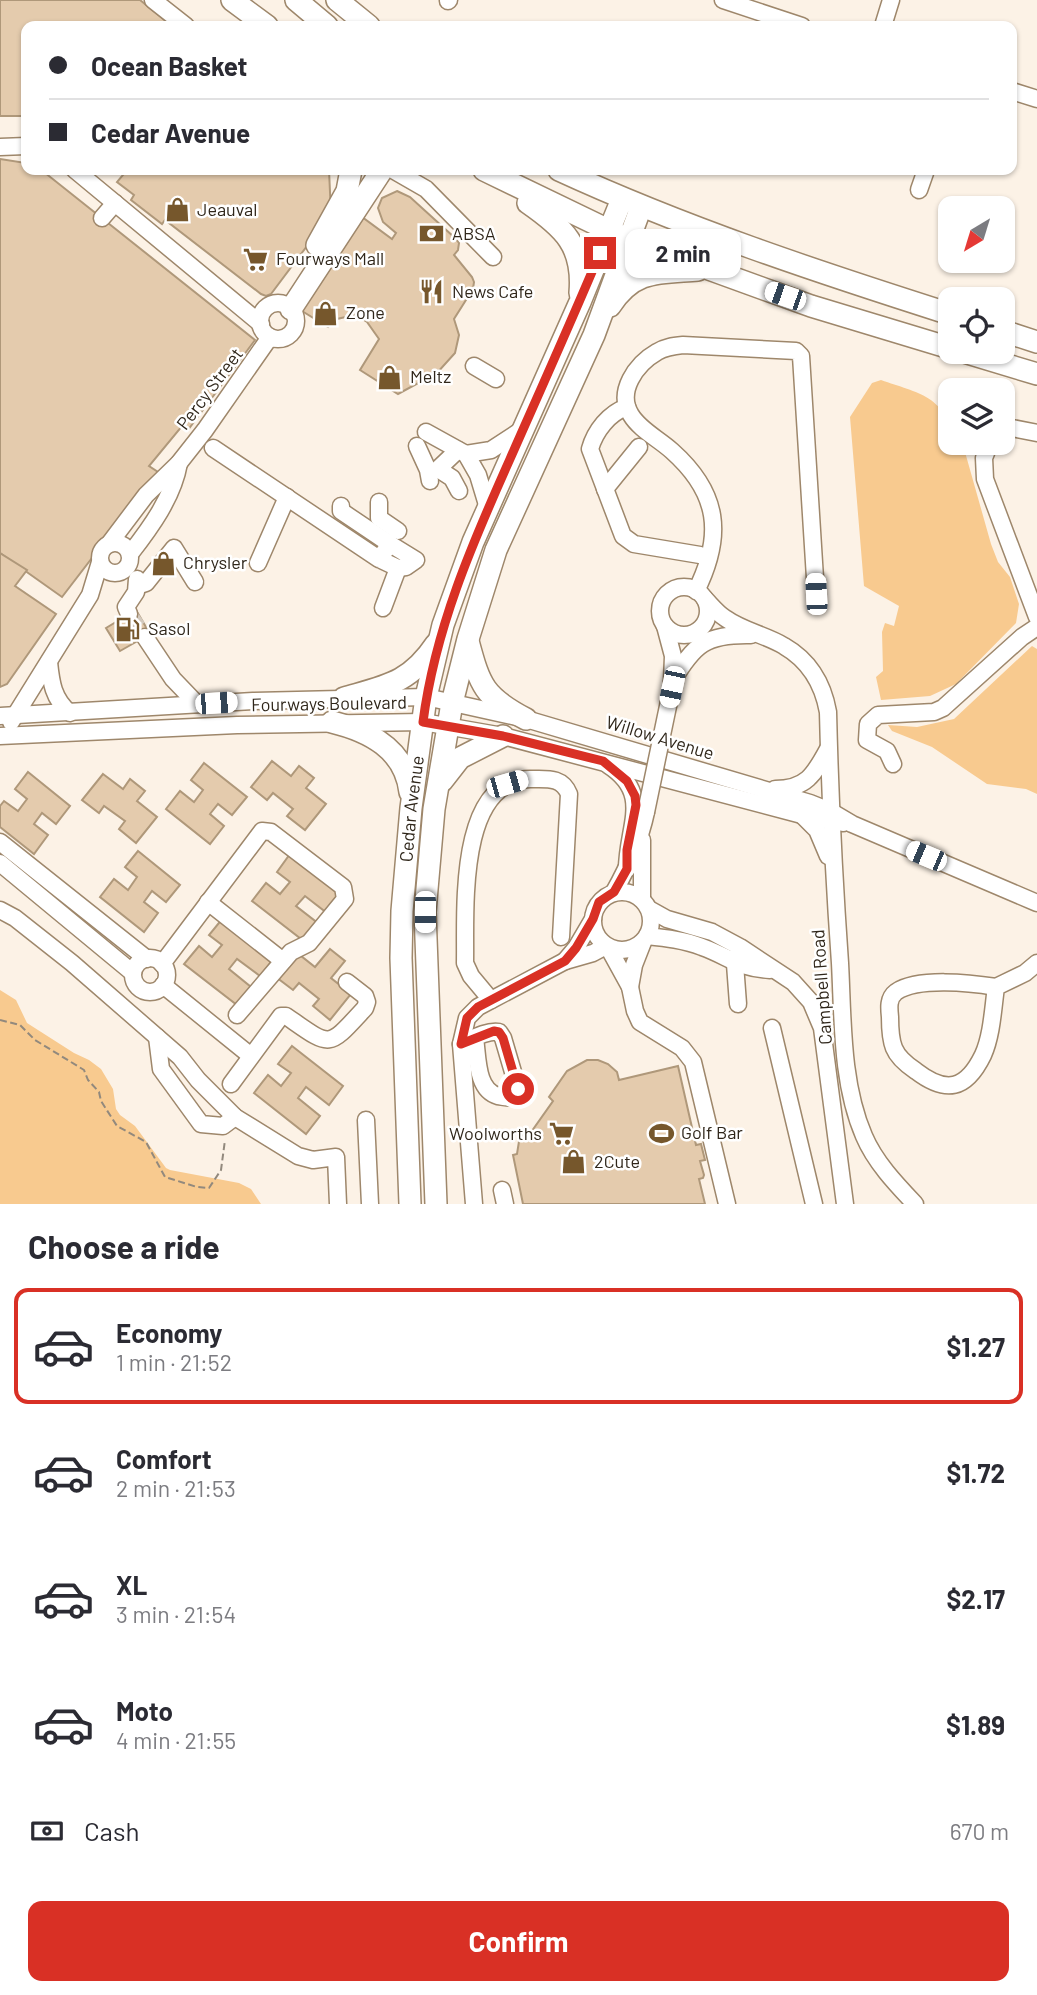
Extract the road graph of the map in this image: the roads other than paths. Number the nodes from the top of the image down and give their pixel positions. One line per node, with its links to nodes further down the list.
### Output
1 (153, 0): 7 (street)
2 (230, 0): 8 (main road); 9 (main road)
3 (296, 0): 10 (main road)
4 (723, 0): 12 (street)
5 (891, 0): 13 (street)
6 (338, 1): 11 (main road)
7 (180, 21)
8 (245, 21)
9 (260, 21)
10 (321, 21)
11 (363, 21)
12 (785, 21)
13 (885, 21)
14 (1017, 93): 15 (street)
15 (1037, 99)
16 (21, 146): 17 (street)
17 (0, 147)
18 (81, 175): 27 (street)
19 (351, 175): 37 (main road)
20 (378, 175): 37 (main road)
21 (402, 175): 31 (street)
22 (489, 175): 36 (main road)
23 (492, 175): 30 (main road)
24 (570, 175): 28 (main road)
25 (924, 175): 26 (street)
26 (919, 190)
27 (115, 203): 29 (street); 33 (street)
28 (631, 203): 30 (main road, Cedar Avenue); 38 (main road)
29 (102, 218)
30 (619, 236): 32 (main road); 36 (main road, Cedar Avenue); 40 (main road, Cedar Avenue)
31 (494, 257)
32 (707, 269): 40 (main road); 43 (main road)
33 (207, 278): 34 (street); 35 (street)
34 (197, 292)
35 (231, 298): 37 (street); 39 (street)
36 (580, 302): 50 (main road, Cedar Avenue)
37 (281, 306): 39 (street, Percy Street); 39 (street, Percy Street)
38 (938, 310)
39 (265, 330): 49 (street, Percy Street)
40 (594, 335): 87 (main road, Cedar Avenue)
41 (1015, 335): 42 (main road)
42 (1037, 342)
43 (938, 344)
44 (1004, 364): 46 (main road)
45 (474, 366): 47 (street)
46 (1037, 374)
47 (496, 379)
48 (626, 407): 58 (street); 74 (street); 76 (street)
49 (205, 429): 56 (street, Percy Street); 60 (street)
50 (523, 429): 54 (street); 64 (main road, Cedar Avenue)
51 (1015, 429): 52 (street)
52 (1037, 433)
53 (639, 447): 58 (street)
54 (462, 452): 57 (street); 59 (street); 64 (street)
55 (985, 455): 79 (street)
56 (179, 463): 67 (street, Percy Street); 67 (street, Percy Street)
57 (430, 481)
58 (605, 489): 66 (street)
59 (459, 491)
60 (287, 497): 68 (street); 69 (street)
61 (156, 500): 67 (street)
62 (379, 502): 65 (street)
63 (341, 506): 65 (street)
64 (488, 508): 80 (main road, Cedar Avenue)
65 (394, 538): 68 (street); 70 (street)
66 (700, 555)
67 (121, 556): 73 (street); 75 (street, Percy Street); 75 (street, Percy Street)
68 (379, 559): 70 (street)
69 (258, 563)
70 (398, 568): 77 (street)
71 (82, 572): 75 (street)
72 (195, 582): 73 (street)
73 (137, 586): 78 (street)
74 (816, 594)
75 (90, 595): 88 (street, Percy Street)
76 (701, 595): 81 (street); 82 (street, Campbell Road); 84 (street)
77 (383, 608)
78 (129, 614)
79 (1037, 617)
80 (443, 625): 91 (main road, Cedar Avenue); 92 (main road)
81 (666, 626): 84 (street, Campbell Road); 90 (street)
82 (738, 626): 84 (street, Campbell Road); 85 (street, Campbell Road)
83 (1037, 627): 106 (street)
84 (697, 631): 90 (street)
85 (760, 635): 90 (street); 104 (street, Campbell Road)
86 (145, 637): 89 (street)
87 (468, 639): 93 (main road, Cedar Avenue); 98 (main road)
88 (48, 662): 96 (street); 97 (street, Percy Street)
89 (173, 678): 94 (street); 95 (street)
90 (672, 680): 112 (street, bridge)
91 (426, 697): 92 (street, Fourways Boulevard); 93 (street, Fourways Boulevard); 100 (main road, Cedar Avenue)
92 (344, 698): 94 (street, Fourways Boulevard)
93 (452, 703): 98 (street, Willow Avenue); 101 (main road, Cedar Avenue)
94 (197, 704): 95 (street, Fourways Boulevard)
95 (161, 707): 96 (street, Fourways Boulevard)
96 (70, 713): 97 (street, Fourways Boulevard)
97 (7, 716): 103 (street, Percy Street)
98 (526, 719): 108 (street, Willow Avenue)
99 (332, 722): 100 (street, Fourways Boulevard); 103 (street, Fourways Boulevard); 109 (main road)
100 (423, 722): 101 (street, Fourways Boulevard); 109 (main road, Cedar Avenue)
101 (448, 726): 102 (street, Willow Avenue); 107 (main road, Cedar Avenue)
102 (503, 736): 105 (street, Willow Avenue); 107 (main road)
103 (1, 738)
104 (828, 748): 108 (street); 111 (street, Campbell Road)
105 (603, 761): 110 (street, Willow Avenue); 115 (street)
106 (893, 764)
107 (438, 788): 150 (main road, Cedar Avenue)
108 (765, 790): 111 (street, Willow Avenue)
109 (411, 808): 153 (main road, Cedar Avenue)
110 (802, 815): 111 (street, Willow Avenue); 116 (street)
111 (830, 816): 116 (street, Campbell Road); 120 (street, Willow Avenue)
112 (642, 831): 115 (street); 119 (street)
113 (0, 843): 121 (street)
114 (0, 863): 121 (street)
115 (627, 869): 117 (street)
116 (834, 878): 158 (street, Campbell Road)
117 (614, 892): 119 (street); 123 (street)
118 (208, 902): 128 (street); 129 (street); 129 (street)
119 (646, 904): 125 (street); 127 (street)
120 (1037, 904)
121 (69, 908): 128 (street); 134 (street)
122 (0, 910): 143 (street)
123 (593, 919): 126 (street); 130 (street)
124 (561, 937): 139 (street)
125 (645, 939): 126 (street); 132 (street); 137 (street)
126 (607, 946): 130 (street); 137 (street)
127 (740, 947): 132 (street); 133 (street)
128 (154, 961): 134 (street); 136 (street)
129 (283, 961): 141 (street)
130 (565, 961): 139 (street)
131 (1037, 963): 138 (street)
132 (735, 964): 133 (street); 140 (street)
133 (772, 970): 157 (street)
134 (133, 973): 136 (street)
135 (347, 982): 144 (street)
136 (163, 985): 144 (street)
137 (630, 987): 155 (street)
138 (996, 987): 138 (street)
139 (491, 1000): 154 (street)
140 (738, 1004)
141 (237, 1015)
142 (772, 1028): 156 (street)
143 (158, 1038): 147 (street); 147 (street)
144 (251, 1056): 145 (street)
145 (231, 1084)
146 (366, 1120): 148 (street)
147 (230, 1121): 149 (street)
148 (367, 1155): 149 (street); 152 (street)
149 (336, 1157): 151 (street)
150 (437, 1200)
151 (338, 1204)
152 (370, 1204)
153 (410, 1204)
154 (474, 1204)
155 (727, 1204)
156 (814, 1204)
157 (845, 1204)
158 (915, 1204)

